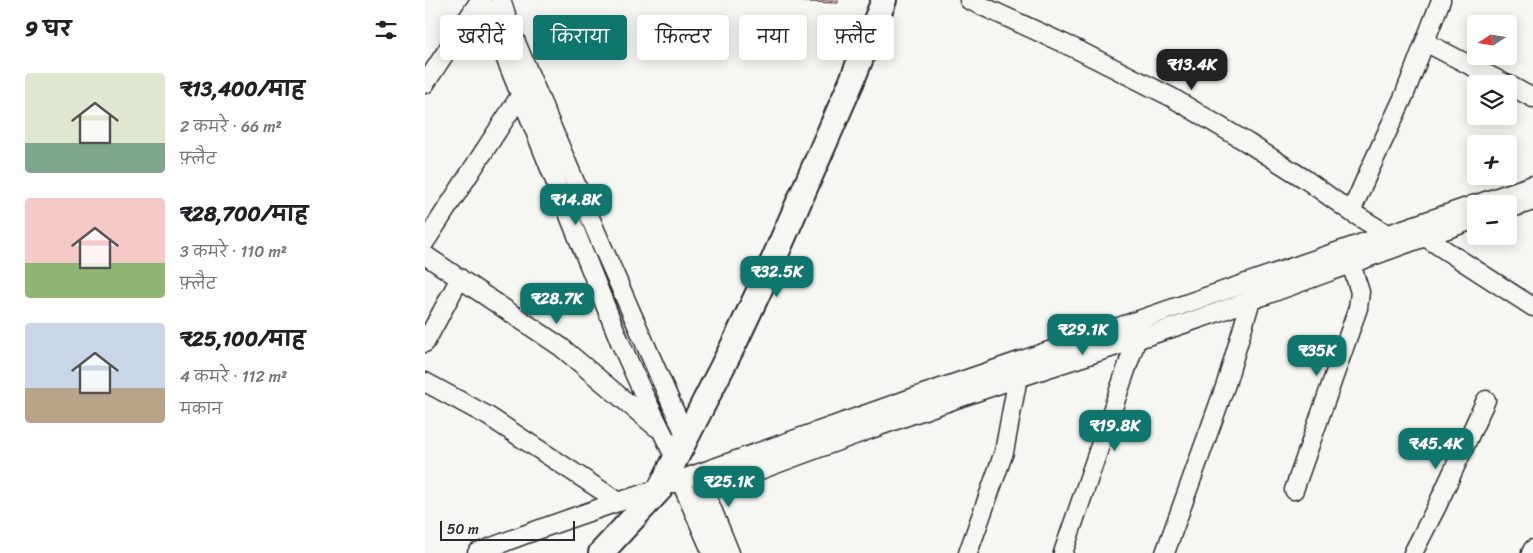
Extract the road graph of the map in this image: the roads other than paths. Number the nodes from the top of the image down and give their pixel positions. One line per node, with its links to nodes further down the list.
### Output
1 (481, 0): 8 (street); 10 (street)
2 (501, 0): 34 (street)
3 (883, 0): 34 (street)
4 (969, 0): 17 (street)
5 (1441, 0): 6 (street)
6 (1425, 42): 7 (street); 17 (street)
7 (1489, 75)
8 (425, 84)
9 (1517, 89): 11 (street)
10 (520, 96): 21 (street); 33 (street)
11 (1533, 98)
12 (1533, 185): 13 (street)
13 (1508, 195)
14 (1533, 201): 15 (street)
15 (1517, 206)
16 (1467, 210): 19 (street)
17 (1351, 212): 19 (street)
18 (1467, 213): 20 (street)
19 (1387, 234): 25 (street)
20 (1425, 237): 23 (street); 27 (street)
21 (425, 242)
22 (425, 255): 24 (street)
23 (1351, 264): 26 (street); 37 (street)
24 (460, 278): 29 (street); 33 (street)
25 (1234, 287): 26 (street); 35 (street)
26 (1245, 302): 28 (street); 47 (street)
27 (1533, 306)
28 (1135, 341): 30 (street); 46 (street)
29 (425, 343)
30 (1018, 377): 38 (street); 45 (street)
31 (425, 382): 39 (street)
32 (1487, 400): 48 (street)
33 (662, 432): 36 (street)
34 (686, 437): 36 (street)
35 (698, 474): 36 (street); 38 (street)
36 (672, 476): 39 (street); 42 (street); 43 (street)
37 (1295, 490)
38 (705, 491): 44 (street)
39 (619, 502): 41 (street)
40 (1533, 549): 49 (street)
41 (477, 553)
42 (601, 553)
43 (712, 553)
44 (730, 553)
45 (969, 553)
46 (1063, 553)
47 (1165, 553)
48 (1413, 553)
49 (1531, 553)

